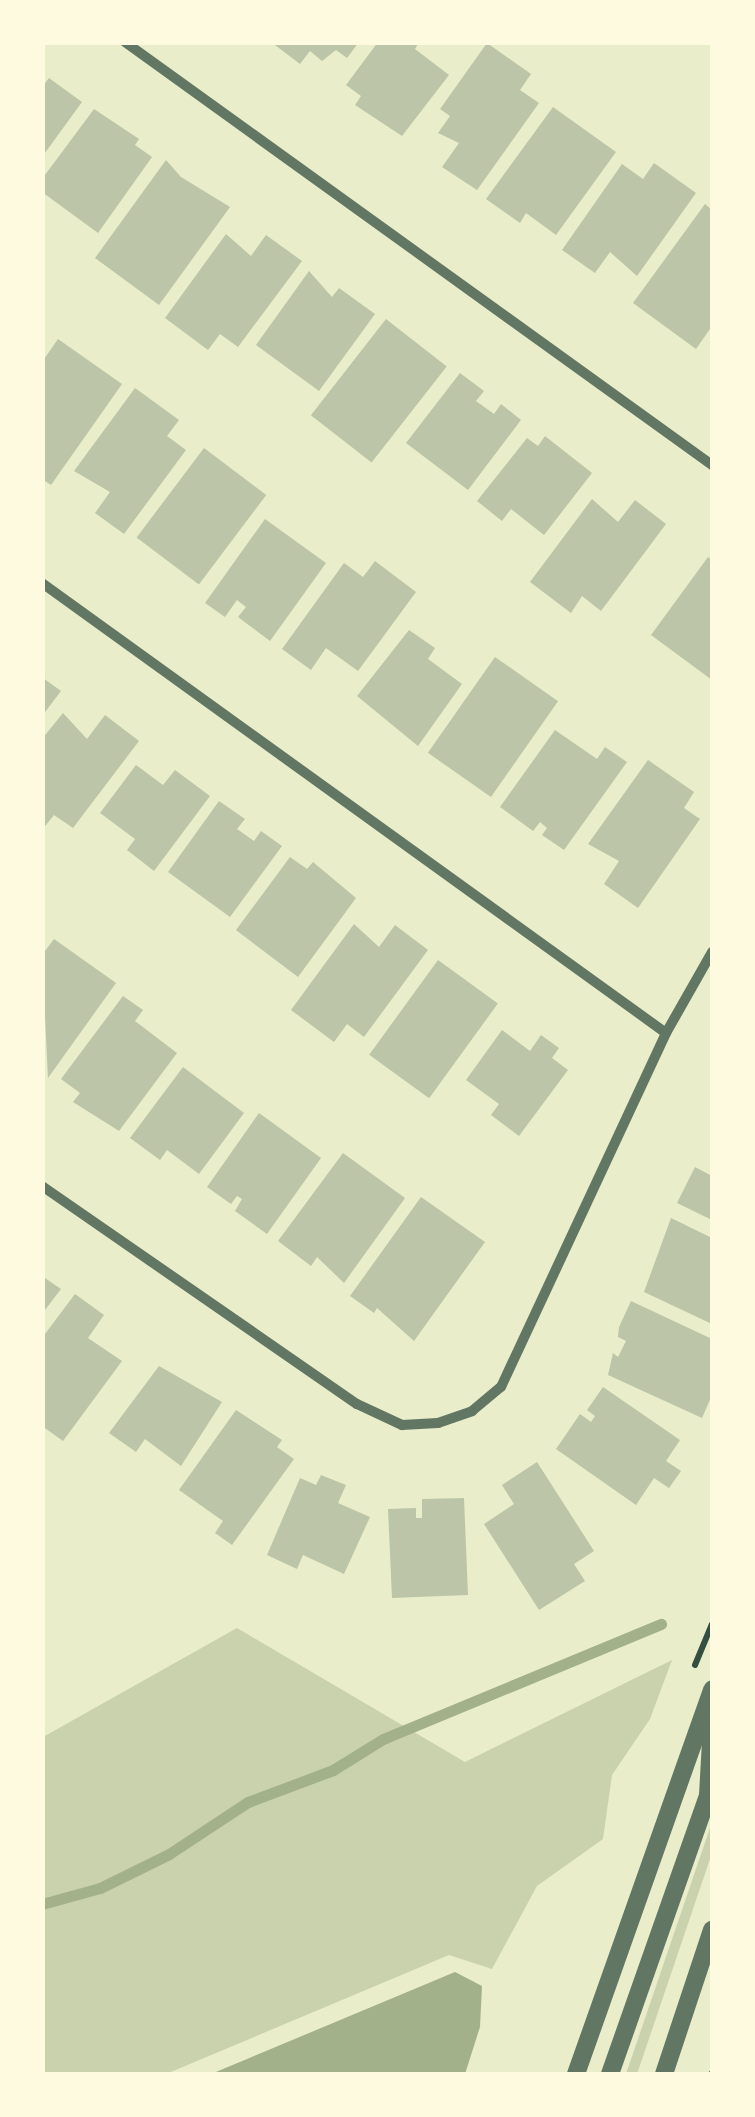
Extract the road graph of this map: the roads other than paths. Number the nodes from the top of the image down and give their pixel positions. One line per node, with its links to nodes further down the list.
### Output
1 (125, 42): 2 (street)
2 (712, 465)
3 (42, 583): 5 (street)
4 (712, 952): 5 (street)
5 (666, 1033): 6 (street)
6 (42, 1186)
7 (712, 1689): 10 (street)
8 (712, 1724): 11 (street)
9 (712, 1930): 12 (street)
10 (576, 2074)
11 (610, 2074)
12 (664, 2074)

